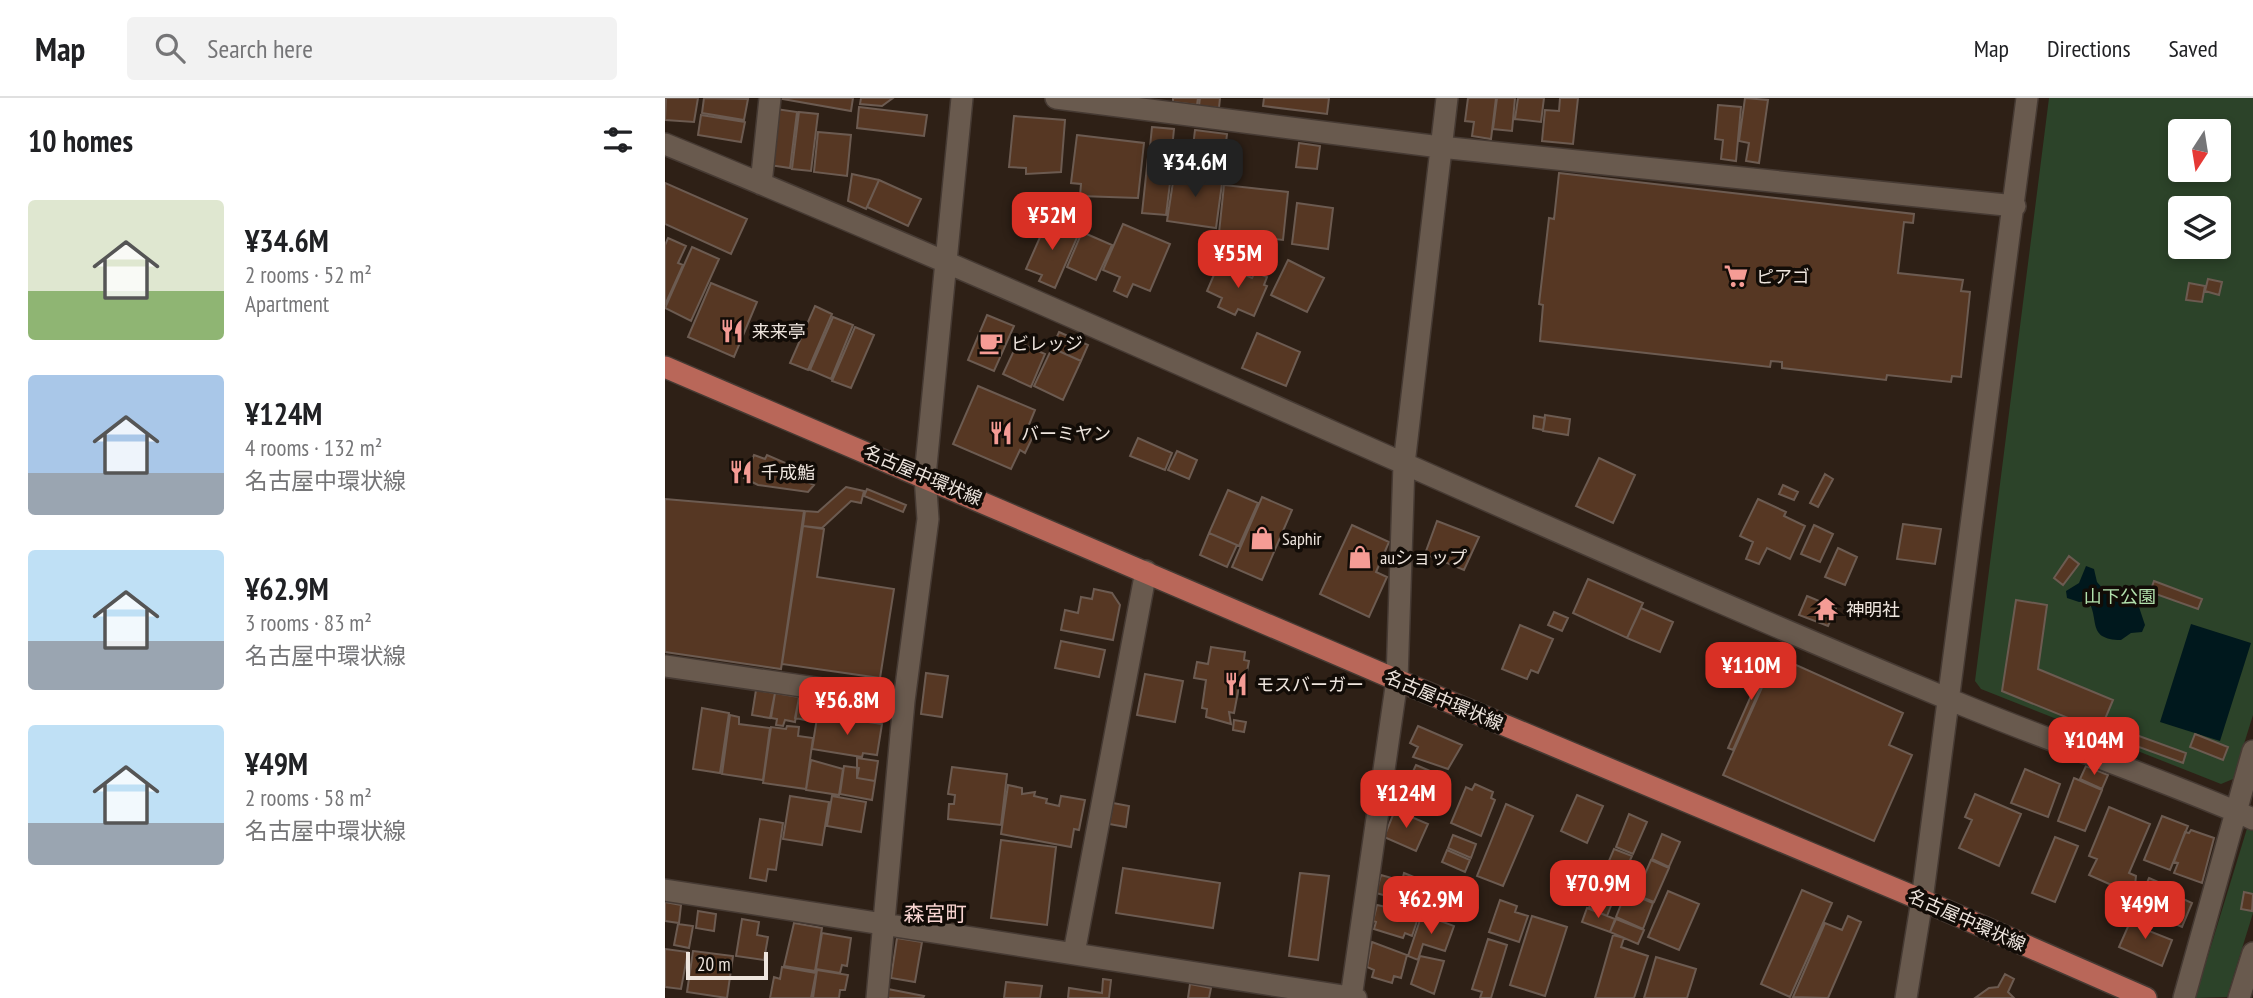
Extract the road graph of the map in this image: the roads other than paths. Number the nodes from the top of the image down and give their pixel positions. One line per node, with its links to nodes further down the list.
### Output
1 (770, 98): 8 (street)
2 (962, 98): 10 (street)
3 (1056, 98): 7 (street)
4 (1447, 98): 7 (street)
5 (2027, 98): 9 (street)
6 (665, 144): 8 (street)
7 (1440, 148): 9 (street); 12 (street)
8 (761, 184): 10 (street)
9 (2015, 206): 17 (street)
10 (944, 259): 12 (street); 13 (street)
11 (665, 367): 13 (main road, 名古屋中環状線)
12 (1404, 464): 16 (street); 17 (street)
13 (925, 476): 14 (main road, 名古屋中環状線); 18 (street)
14 (1146, 571): 16 (main road, 名古屋中環状線); 24 (street)
15 (665, 666): 18 (street)
16 (1397, 680): 22 (main road, 名古屋中環状線); 27 (street)
17 (1948, 699): 20 (street); 22 (street)
18 (904, 701): 23 (street)
19 (2253, 751): 20 (street)
20 (2244, 815): 30 (street)
21 (665, 890): 23 (street)
22 (1922, 900): 28 (street); 29 (main road, 名古屋中環状線)
23 (886, 924): 24 (street); 26 (street)
24 (1074, 953): 27 (street)
25 (2253, 953): 31 (street)
26 (877, 998)
27 (1353, 998)
28 (1906, 998)
29 (2146, 998)
30 (2184, 998)
31 (2239, 998)

